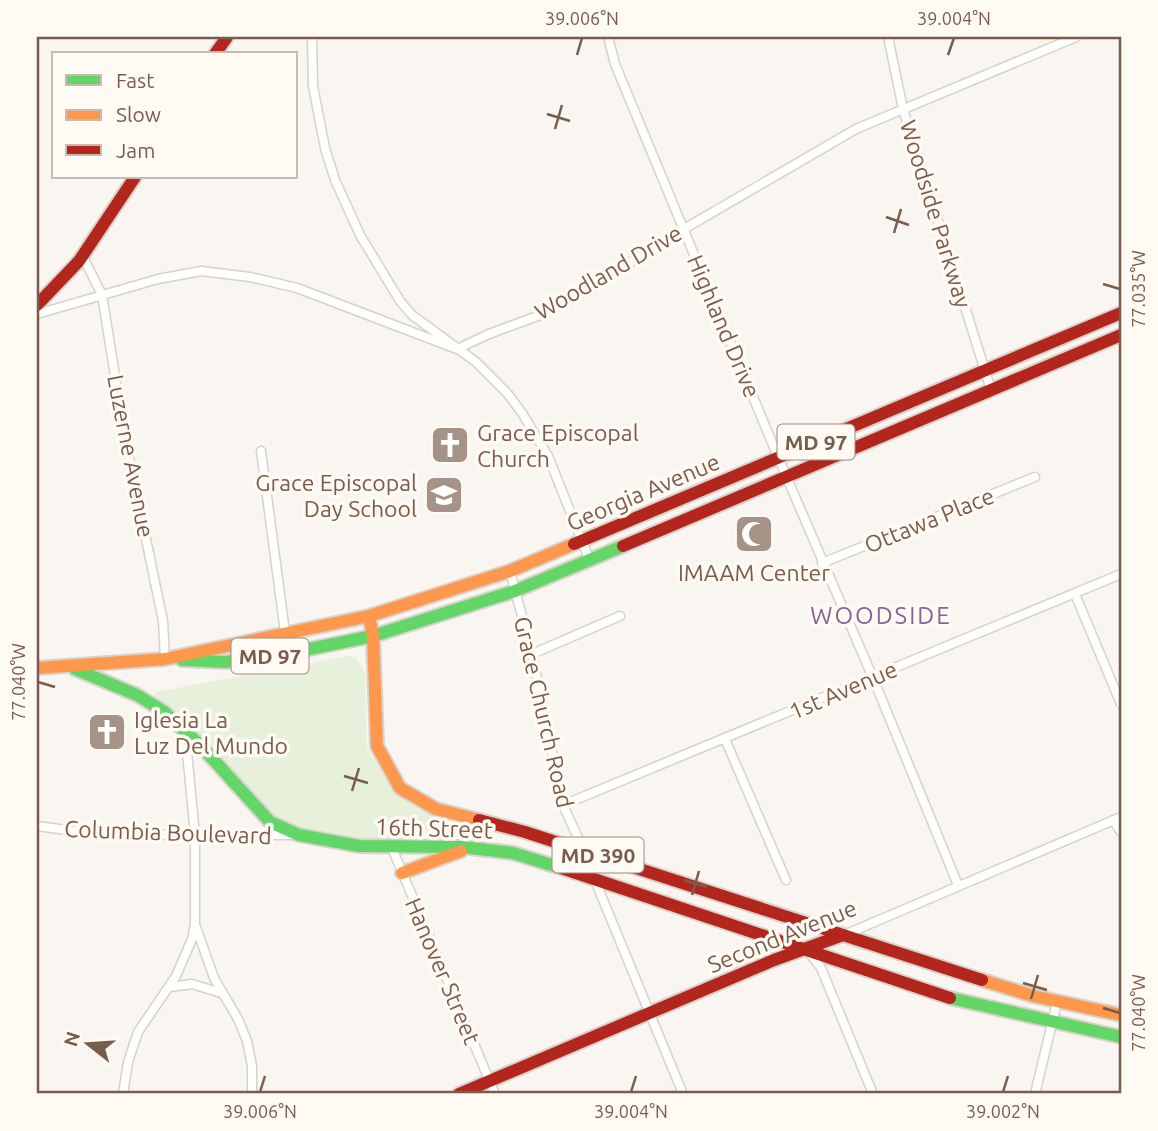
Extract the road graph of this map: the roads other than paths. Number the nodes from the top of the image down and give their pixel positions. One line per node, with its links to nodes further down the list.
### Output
1 (227, 37): 6 (main road)
2 (312, 37): 16 (street)
3 (608, 37): 9 (street, Highland Drive)
4 (888, 37): 7 (street, Woodside Parkway)
5 (1076, 37): 7 (street, Woodland Drive)
6 (216, 52)
7 (903, 109): 9 (street, Woodland Drive); 17 (street, Woodside Parkway)
8 (134, 178): 10 (main road)
9 (684, 229): 16 (street, Woodland Drive); 20 (street, Highland Drive)
10 (83, 257): 11 (street, Luzerne Avenue); 12 (main road)
11 (102, 295): 14 (street); 16 (street); 35 (street, Luzerne Avenue)
12 (37, 304)
13 (1121, 313): 17 (main road, Georgia Avenue / MD 97)
14 (37, 314)
15 (1121, 335): 18 (main road, Georgia Avenue / MD 97)
16 (457, 349): 23 (street)
17 (985, 372): 18 (street, Woodside Parkway); 20 (main road, Georgia Avenue / MD 97)
18 (991, 390): 21 (main road, Georgia Avenue / MD 97)
19 (261, 451): 32 (street)
20 (778, 457): 21 (street, Highland Drive); 23 (main road, Georgia Avenue / MD 97)
21 (787, 477): 24 (main road, Georgia Avenue / MD 97); 25 (street, Highland Drive)
22 (1035, 477): 25 (street, Ottawa Place)
23 (583, 542): 24 (street); 26 (main road, Georgia Avenue / MD 97)
24 (590, 561): 28 (main road, Georgia Avenue / MD 97)
25 (822, 563): 38 (street, Highland Drive)
26 (510, 571): 28 (street, Grace Church Road); 30 (main road, Georgia Avenue / MD 97)
27 (1121, 574): 29 (street, 1st Avenue)
28 (515, 591): 33 (main road, Georgia Avenue / MD 97); 34 (street, Grace Church Road)
29 (1075, 594): 38 (street, 1st Avenue); 39 (street)
30 (369, 615): 32 (main road, Georgia Avenue / MD 97); 33 (main road, 16th Street / MD 390)
31 (620, 616): 34 (street)
32 (285, 632): 35 (main road, Georgia Avenue / MD 97)
33 (373, 636): 35 (main road, Georgia Avenue / MD 97); 50 (main road, 16th Street / MD 390)
34 (531, 654): 42 (street, Grace Church Road)
35 (165, 659): 36 (main road, Georgia Avenue / MD 97)
36 (72, 667): 37 (main road, Georgia Avenue / MD 97); 47 (main road, 16th Street / MD 390)
37 (37, 668)
38 (873, 678): 40 (street, 1st Avenue); 54 (street, Highland Drive)
39 (1121, 704)
40 (725, 739): 42 (street, 1st Avenue); 53 (street)
41 (187, 752): 46 (street)
42 (563, 805): 50 (street, Grace Church Road)
43 (1117, 819): 45 (street); 54 (street, Second Avenue)
44 (37, 826): 46 (street, Columbia Boulevard)
45 (1121, 832)
46 (195, 835): 47 (street, Columbia Boulevard); 55 (street)
47 (299, 835): 49 (main road, 16th Street / MD 390)
48 (470, 847): 49 (main road, 16th Street / MD 390); 51 (main road); 52 (main road, 16th Street / MD 390)
49 (392, 848): 51 (street, Hanover Street)
50 (584, 851): 56 (main road, 16th Street / MD 390)
51 (402, 873): 65 (street, Hanover Street)
52 (594, 878): 57 (main road, 16th Street / MD 390); 61 (street)
53 (786, 880)
54 (958, 885): 56 (street, Second Avenue)
55 (195, 924): 58 (street); 59 (street)
56 (843, 935): 57 (main road, Second Avenue); 60 (main road, 16th Street / MD 390)
57 (806, 948): 61 (main road, Second Avenue); 63 (main road, 16th Street / MD 390); 71 (street)
58 (170, 987): 59 (street); 66 (street)
59 (222, 993): 67 (street)
60 (1057, 1002): 62 (main road, 16th Street / MD 390); 63 (street)
61 (649, 1015): 65 (main road, Second Avenue); 70 (street)
62 (1121, 1015)
63 (1052, 1023): 64 (main road, 16th Street / MD 390); 72 (street)
64 (1121, 1038)
65 (489, 1081): 68 (main road, Second Avenue); 69 (street, Hanover Street)
66 (123, 1094)
67 (252, 1094)
68 (458, 1094)
69 (495, 1094)
70 (683, 1094)
71 (873, 1094)
72 (1035, 1094)

